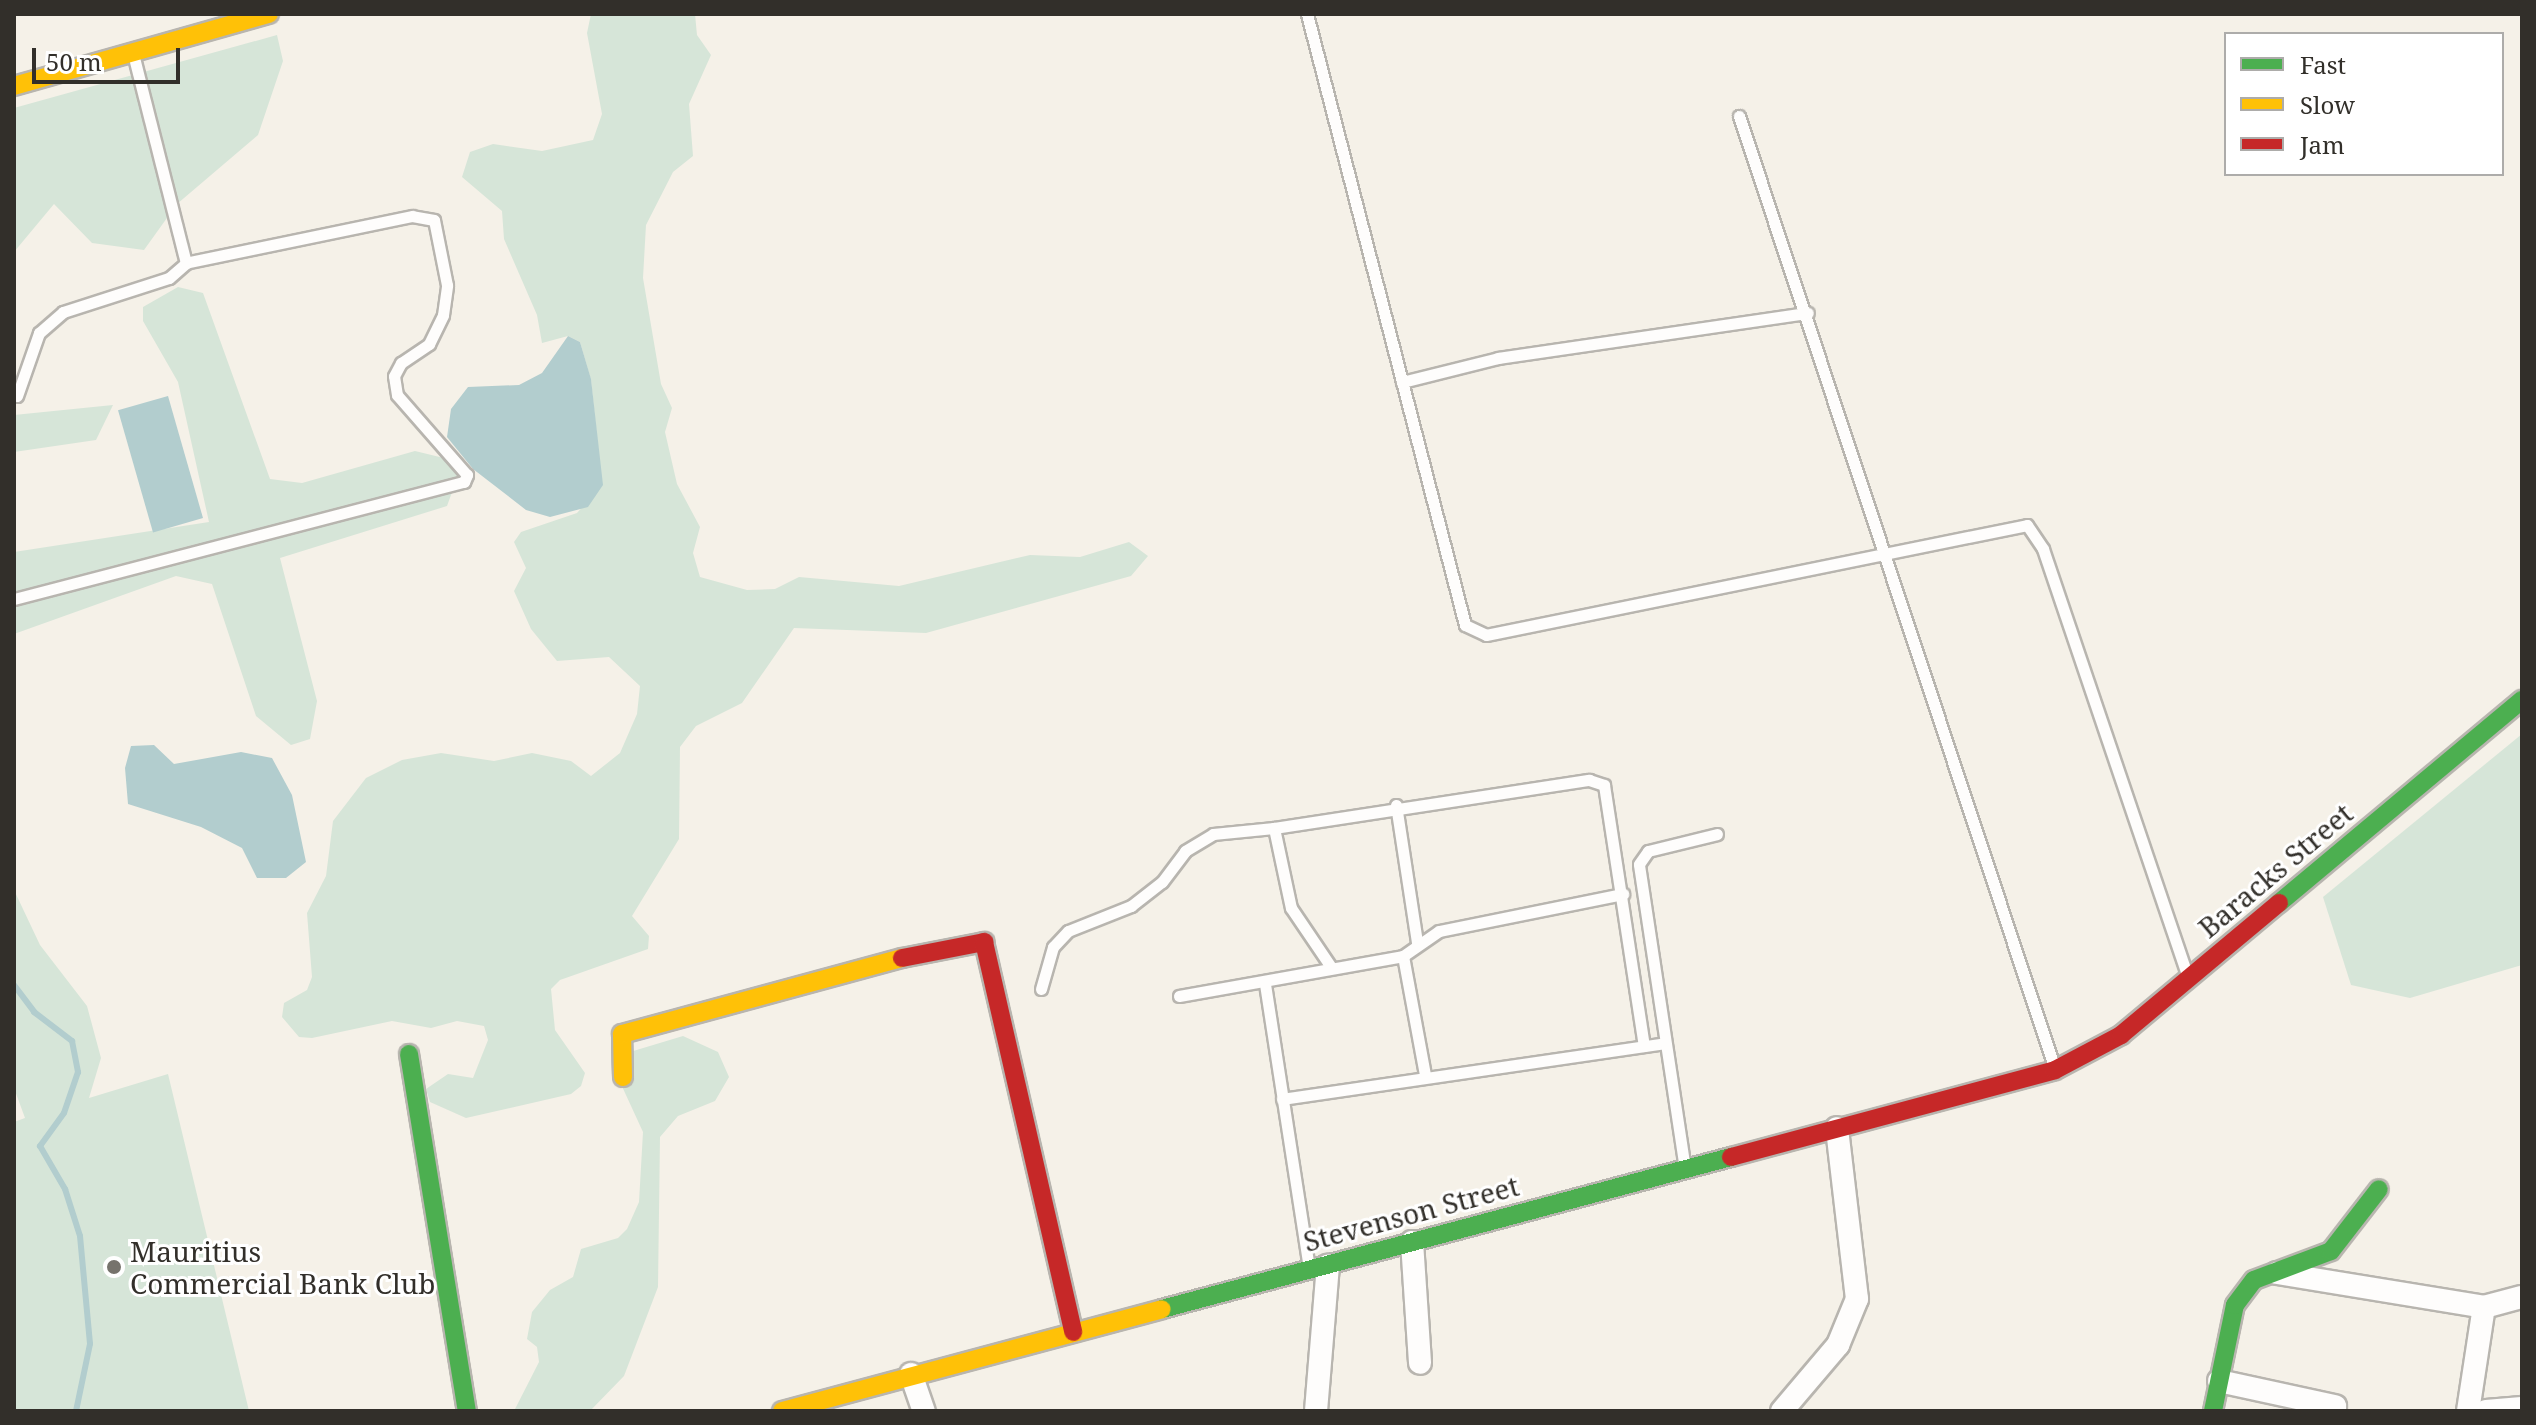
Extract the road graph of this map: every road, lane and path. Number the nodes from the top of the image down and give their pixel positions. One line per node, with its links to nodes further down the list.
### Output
1 (269, 14): 3 (street)
2 (1307, 14): 8 (lane)
3 (133, 53): 4 (street); 6 (lane)
4 (14, 86)
5 (1739, 116): 7 (lane)
6 (186, 263): 9 (lane); 11 (lane)
7 (1808, 313): 8 (lane); 10 (lane)
8 (1402, 382): 10 (lane)
9 (17, 396)
10 (1886, 556): 20 (lane); 27 (lane)
11 (14, 599)
12 (2522, 700): 20 (street, Baracks Street)
13 (1396, 805): 14 (lane); 16 (lane); 17 (lane)
14 (1274, 828): 19 (lane); 22 (lane)
15 (1717, 834): 24 (lane)
16 (1623, 894): 17 (lane); 25 (lane)
17 (1417, 943): 18 (lane)
18 (1403, 956): 19 (lane); 28 (lane)
19 (1331, 967): 21 (lane)
20 (2188, 979): 27 (street, Baracks Street)
21 (1265, 984): 23 (lane); 30 (lane)
22 (1041, 989)
23 (1179, 996)
24 (1665, 1043): 25 (lane); 32 (lane)
25 (1644, 1046): 28 (lane)
26 (409, 1054): 45 (street)
27 (2055, 1070): 31 (street, Stevenson Street)
28 (1425, 1075): 30 (lane)
29 (623, 1077): 39 (street)
30 (1282, 1099): 35 (lane)
31 (1837, 1128): 32 (street, Stevenson Street); 49 (street)
32 (1685, 1169): 34 (street, Stevenson Street)
33 (2379, 1189): 36 (street)
34 (1412, 1242): 35 (street, Stevenson Street); 40 (street)
35 (1319, 1267): 39 (street, Stevenson Street); 48 (street)
36 (2277, 1273): 38 (street); 42 (street)
37 (2522, 1297): 38 (street)
38 (2484, 1307): 51 (street)
39 (1073, 1332): 41 (street, Stevenson Street)
40 (1420, 1363)
41 (911, 1374): 46 (street, Stevenson Street); 47 (street)
42 (2219, 1381): 43 (street); 50 (street)
43 (2335, 1406)
44 (2522, 1408): 52 (street)
45 (467, 1411)
46 (782, 1411)
47 (924, 1411)
48 (1316, 1411)
49 (1782, 1411)
50 (2213, 1411)
51 (2468, 1411)
52 (2486, 1411)

